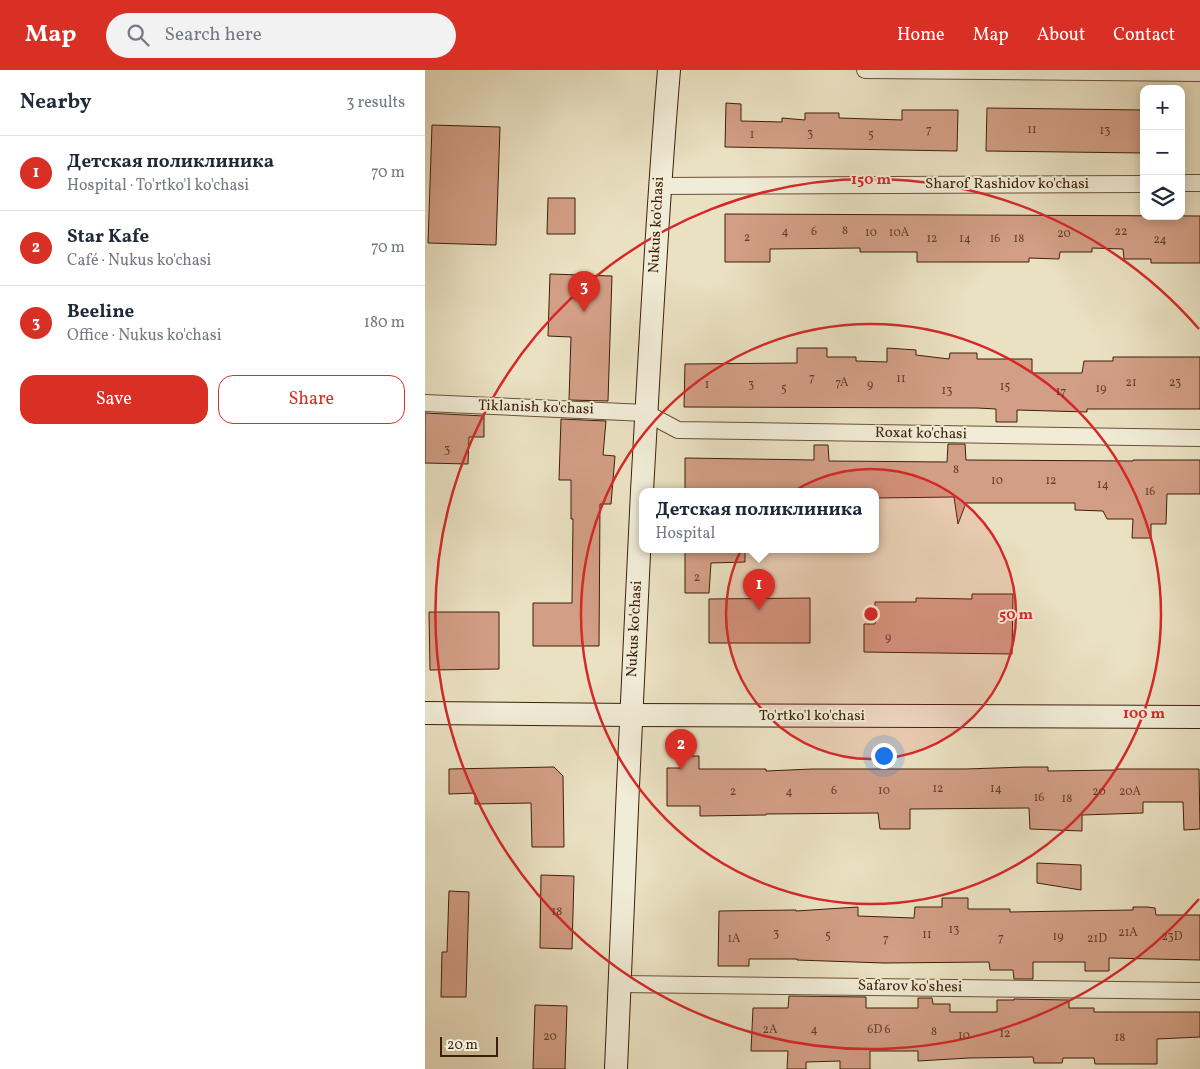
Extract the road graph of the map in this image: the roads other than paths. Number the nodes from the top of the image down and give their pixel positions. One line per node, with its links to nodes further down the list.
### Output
1 (669, 70): 7 (main road, Nukus ko'chasi)
2 (865, 70): 3 (street)
3 (1200, 73)
4 (1200, 183): 6 (street)
5 (1140, 184): 7 (street, Sharof Rashidov ko'chasi)
6 (1185, 184)
7 (659, 186): 9 (main road, Nukus ko'chasi)
8 (425, 403): 9 (street, Tiklanish ko'chasi)
9 (646, 413): 10 (street, Roxat ko'chasi); 11 (main road, Nukus ko'chasi)
10 (1200, 438)
11 (642, 488)
12 (639, 553): 14 (main road, Nukus ko'chasi)
13 (425, 713): 14 (main road, To'rtko'l ko'chasi)
14 (631, 715): 15 (main road, To'rtko'l ko'chasi); 16 (main road, Nukus ko'chasi)
15 (1200, 717)
16 (620, 984): 17 (street, Safarov ko'shesi); 18 (main road, Nukus ko'chasi)
17 (1200, 991)
18 (616, 1069)

